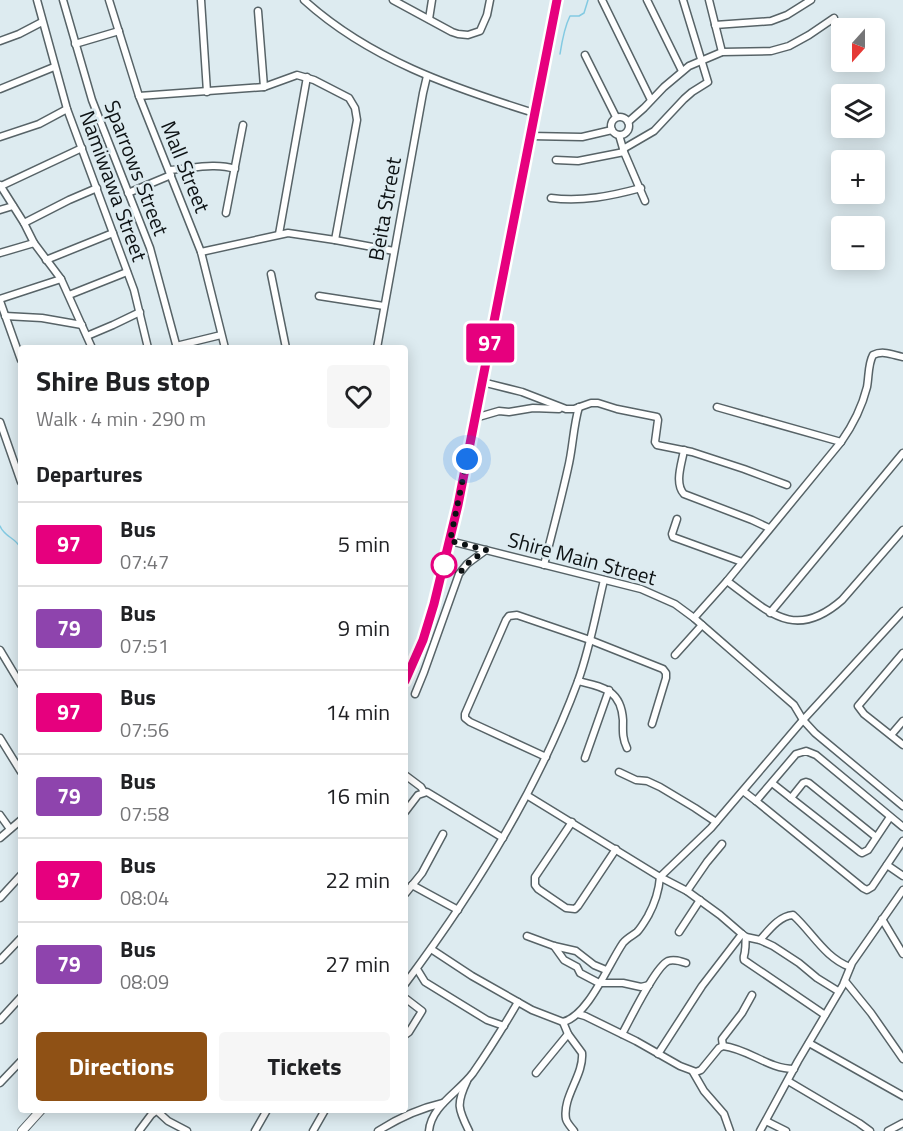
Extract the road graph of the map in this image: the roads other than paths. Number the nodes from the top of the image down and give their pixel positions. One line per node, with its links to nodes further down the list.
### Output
1 (37, 0): 18 (street, Namiwawa Street)
2 (63, 0): 22 (street, Sparrows Street)
3 (110, 0): 20 (street, Mall Street)
4 (201, 0): 32 (street)
5 (304, 0): 29 (street)
6 (393, 0): 16 (street)
7 (432, 0): 16 (street)
8 (490, 0): 16 (street)
9 (557, 0): 36 (main road)
10 (602, 0): 34 (street)
11 (647, 0): 27 (street)
12 (683, 0): 25 (street)
13 (708, 0): 19 (street)
14 (811, 0): 19 (street)
15 (258, 10): 30 (street)
16 (429, 19)
17 (831, 20): 23 (street)
18 (42, 22): 21 (street); 26 (street, Namiwawa Street)
19 (715, 25): 23 (street)
20 (119, 31): 22 (street); 33 (street, Mall Street)
21 (0, 41)
22 (75, 44): 52 (street, Sparrows Street)
23 (722, 52): 25 (street)
24 (585, 55): 37 (street)
25 (702, 60): 27 (street); 45 (street)
26 (54, 67): 31 (street); 35 (street, Namiwawa Street)
27 (682, 71): 34 (street)
28 (306, 76): 30 (street); 60 (street); 61 (street)
29 (427, 76): 36 (street); 63 (street, Beita Street)
30 (264, 87): 32 (street)
31 (0, 89)
32 (207, 92): 33 (street)
33 (139, 96): 48 (street, Mall Street)
34 (651, 100): 38 (street)
35 (67, 109): 43 (street); 44 (street, Namiwawa Street)
36 (534, 113): 42 (main road)
37 (616, 117): 38 (street); 40 (street)
38 (628, 122): 41 (street)
39 (243, 125): 47 (street)
40 (612, 130): 41 (street); 42 (street)
41 (619, 135): 45 (street)
42 (530, 136): 88 (main road)
43 (0, 137)
44 (82, 148): 49 (street); 50 (street, Namiwawa Street)
45 (623, 151): 46 (street); 51 (street)
46 (556, 160)
47 (235, 169): 48 (street); 57 (street)
48 (170, 172): 52 (street); 64 (street, Mall Street)
49 (0, 186): 55 (street)
50 (97, 188): 58 (street); 59 (street, Namiwawa Street)
51 (641, 188): 53 (street); 54 (street)
52 (128, 193): 81 (street, Sparrows Street)
53 (551, 198)
54 (645, 201)
55 (13, 206): 56 (street); 58 (street)
56 (0, 210)
57 (226, 213)
58 (24, 223): 62 (street)
59 (113, 233): 66 (street); 67 (street, Namiwawa Street)
60 (279, 234): 61 (street); 64 (street)
61 (334, 240): 63 (street)
62 (34, 243): 65 (street); 66 (street)
63 (394, 251): 73 (street, Beita Street)
64 (201, 252): 77 (street, Mall Street)
65 (0, 253)
66 (46, 260): 69 (street)
67 (127, 272): 70 (street); 74 (street, Namiwawa Street)
68 (271, 274): 84 (street)
69 (61, 279): 70 (street); 72 (street)
70 (69, 295): 76 (street)
71 (319, 296): 73 (street)
72 (0, 300): 75 (street)
73 (384, 306): 85 (street, Beita Street)
74 (140, 312): 78 (street); 80 (street, Namiwawa Street)
75 (5, 316): 76 (street); 86 (street)
76 (82, 326): 78 (street)
77 (221, 335): 82 (street); 83 (street, Mall Street)
78 (87, 336): 79 (street)
79 (91, 345)
80 (147, 345)
81 (176, 345)
82 (184, 345)
83 (224, 345)
84 (285, 345)
85 (377, 345)
86 (18, 350)
87 (903, 357): 94 (street)
88 (482, 382): 91 (street); 92 (main road)
89 (579, 407): 91 (street); 95 (street); 105 (street)
90 (717, 407): 94 (street)
91 (566, 409): 92 (street)
92 (475, 418): 102 (main road)
93 (0, 422): 97 (street)
94 (841, 442): 100 (street)
95 (684, 450): 98 (street); 100 (street)
96 (903, 453): 109 (street)
97 (18, 473)
98 (787, 485)
99 (676, 519): 104 (street)
100 (769, 528): 104 (street)
101 (903, 530): 109 (street)
102 (450, 541): 103 (street, Shire Main Street); 112 (main road)
103 (486, 550): 105 (street, Shire Main Street); 113 (street)
104 (742, 562): 107 (street)
105 (544, 565): 106 (street, Shire Main Street)
106 (604, 580): 110 (street, Shire Main Street); 114 (street)
107 (727, 580): 109 (street); 110 (street)
108 (903, 611): 125 (street)
109 (770, 613)
110 (694, 618): 111 (street, Shire Main Street)
111 (702, 625): 119 (street); 125 (street, Shire Main Street)
112 (427, 626): 113 (street); 115 (main road)
113 (440, 630): 116 (street)
114 (590, 640): 122 (street); 127 (street); 132 (street)
115 (422, 643): 116 (street); 120 (main road)
116 (433, 648): 124 (street)
117 (0, 650): 121 (street)
118 (903, 653): 128 (street)
119 (675, 655)
120 (408, 674)
121 (18, 678)
122 (578, 681): 123 (street); 132 (street)
123 (609, 690): 131 (street); 133 (street)
124 (415, 694)
125 (803, 720): 138 (street); 143 (street, Shire Main Street)
126 (903, 721): 128 (street)
127 (652, 724)
128 (891, 735): 130 (street)
129 (0, 738): 134 (street)
130 (903, 745)
131 (627, 748)
132 (546, 757): 140 (street)
133 (585, 758)
134 (18, 767)
135 (619, 772): 149 (street)
136 (408, 777): 139 (street)
137 (771, 783): 141 (street); 142 (street); 146 (street)
138 (743, 791): 142 (street); 149 (street)
139 (424, 792): 144 (street); 155 (street)
140 (528, 796): 148 (street); 155 (street)
141 (791, 798): 153 (street); 153 (street)
142 (756, 801): 159 (street)
143 (903, 806)
144 (408, 808)
145 (0, 815): 151 (street)
146 (890, 817): 150 (street); 153 (street)
147 (18, 822): 151 (street)
148 (572, 822): 158 (street); 158 (street)
149 (716, 822): 161 (street)
150 (903, 827)
151 (10, 829): 154 (street)
152 (443, 834): 163 (street)
153 (876, 837)
154 (0, 838)
155 (503, 838): 169 (street)
156 (903, 841): 159 (street)
157 (722, 844): 166 (street)
158 (616, 849): 161 (street)
159 (887, 865): 160 (street)
160 (903, 876)
161 (660, 877): 166 (street); 183 (street)
162 (18, 878): 167 (street)
163 (412, 885): 164 (street); 169 (street)
164 (408, 890)
165 (903, 890): 170 (street)
166 (687, 891): 168 (street)
167 (0, 898)
168 (700, 900): 171 (street); 172 (street)
169 (458, 910): 177 (street)
170 (882, 919): 178 (street); 181 (street)
171 (679, 932)
172 (744, 935): 174 (street); 194 (street); 203 (street)
173 (527, 936): 176 (street)
174 (760, 940): 181 (street); 188 (street)
175 (18, 941): 179 (street)
176 (554, 946): 183 (street); 186 (street)
177 (431, 949): 182 (street); 192 (street)
178 (903, 954)
179 (0, 960)
180 (686, 963): 187 (street)
181 (850, 967): 185 (street)
182 (417, 969): 184 (street); 197 (street)
183 (606, 970): 186 (street)
184 (408, 980)
185 (845, 981): 188 (street); 204 (street)
186 (599, 983): 187 (street); 193 (street)
187 (649, 985): 200 (street)
188 (838, 991): 194 (street)
189 (752, 995): 202 (street)
190 (18, 1000): 195 (street)
191 (408, 1000): 198 (street)
192 (518, 1002): 196 (street); 197 (street)
193 (578, 1014): 196 (street); 200 (street)
194 (825, 1015): 201 (street)
195 (0, 1020)
196 (563, 1022): 199 (street)
197 (504, 1026): 209 (street)
198 (408, 1033)
199 (568, 1034): 207 (street); 221 (street)
200 (622, 1034): 203 (street)
201 (809, 1043): 206 (street); 212 (street)
202 (723, 1046): 206 (street); 208 (street)
203 (658, 1054): 208 (street)
204 (903, 1059)
205 (18, 1063): 211 (street)
206 (794, 1069): 210 (street)
207 (536, 1072)
208 (693, 1072): 230 (street)
209 (470, 1076): 213 (street); 229 (street)
210 (789, 1081): 219 (street); 233 (street)
211 (0, 1083)
212 (903, 1096)
213 (444, 1103): 227 (street); 228 (street)
214 (38, 1113): 223 (main road)
215 (152, 1113): 224 (street)
216 (159, 1113): 225 (street)
217 (265, 1113): 226 (street)
218 (324, 1113): 222 (street)
219 (766, 1121): 231 (street); 232 (street)
220 (903, 1123): 234 (street)
221 (571, 1129)
222 (316, 1130)
223 (22, 1131)
224 (139, 1131)
225 (187, 1131)
226 (255, 1131)
227 (378, 1131)
228 (429, 1131)
229 (469, 1131)
230 (730, 1131)
231 (760, 1131)
232 (786, 1131)
233 (870, 1131)
234 (888, 1131)

